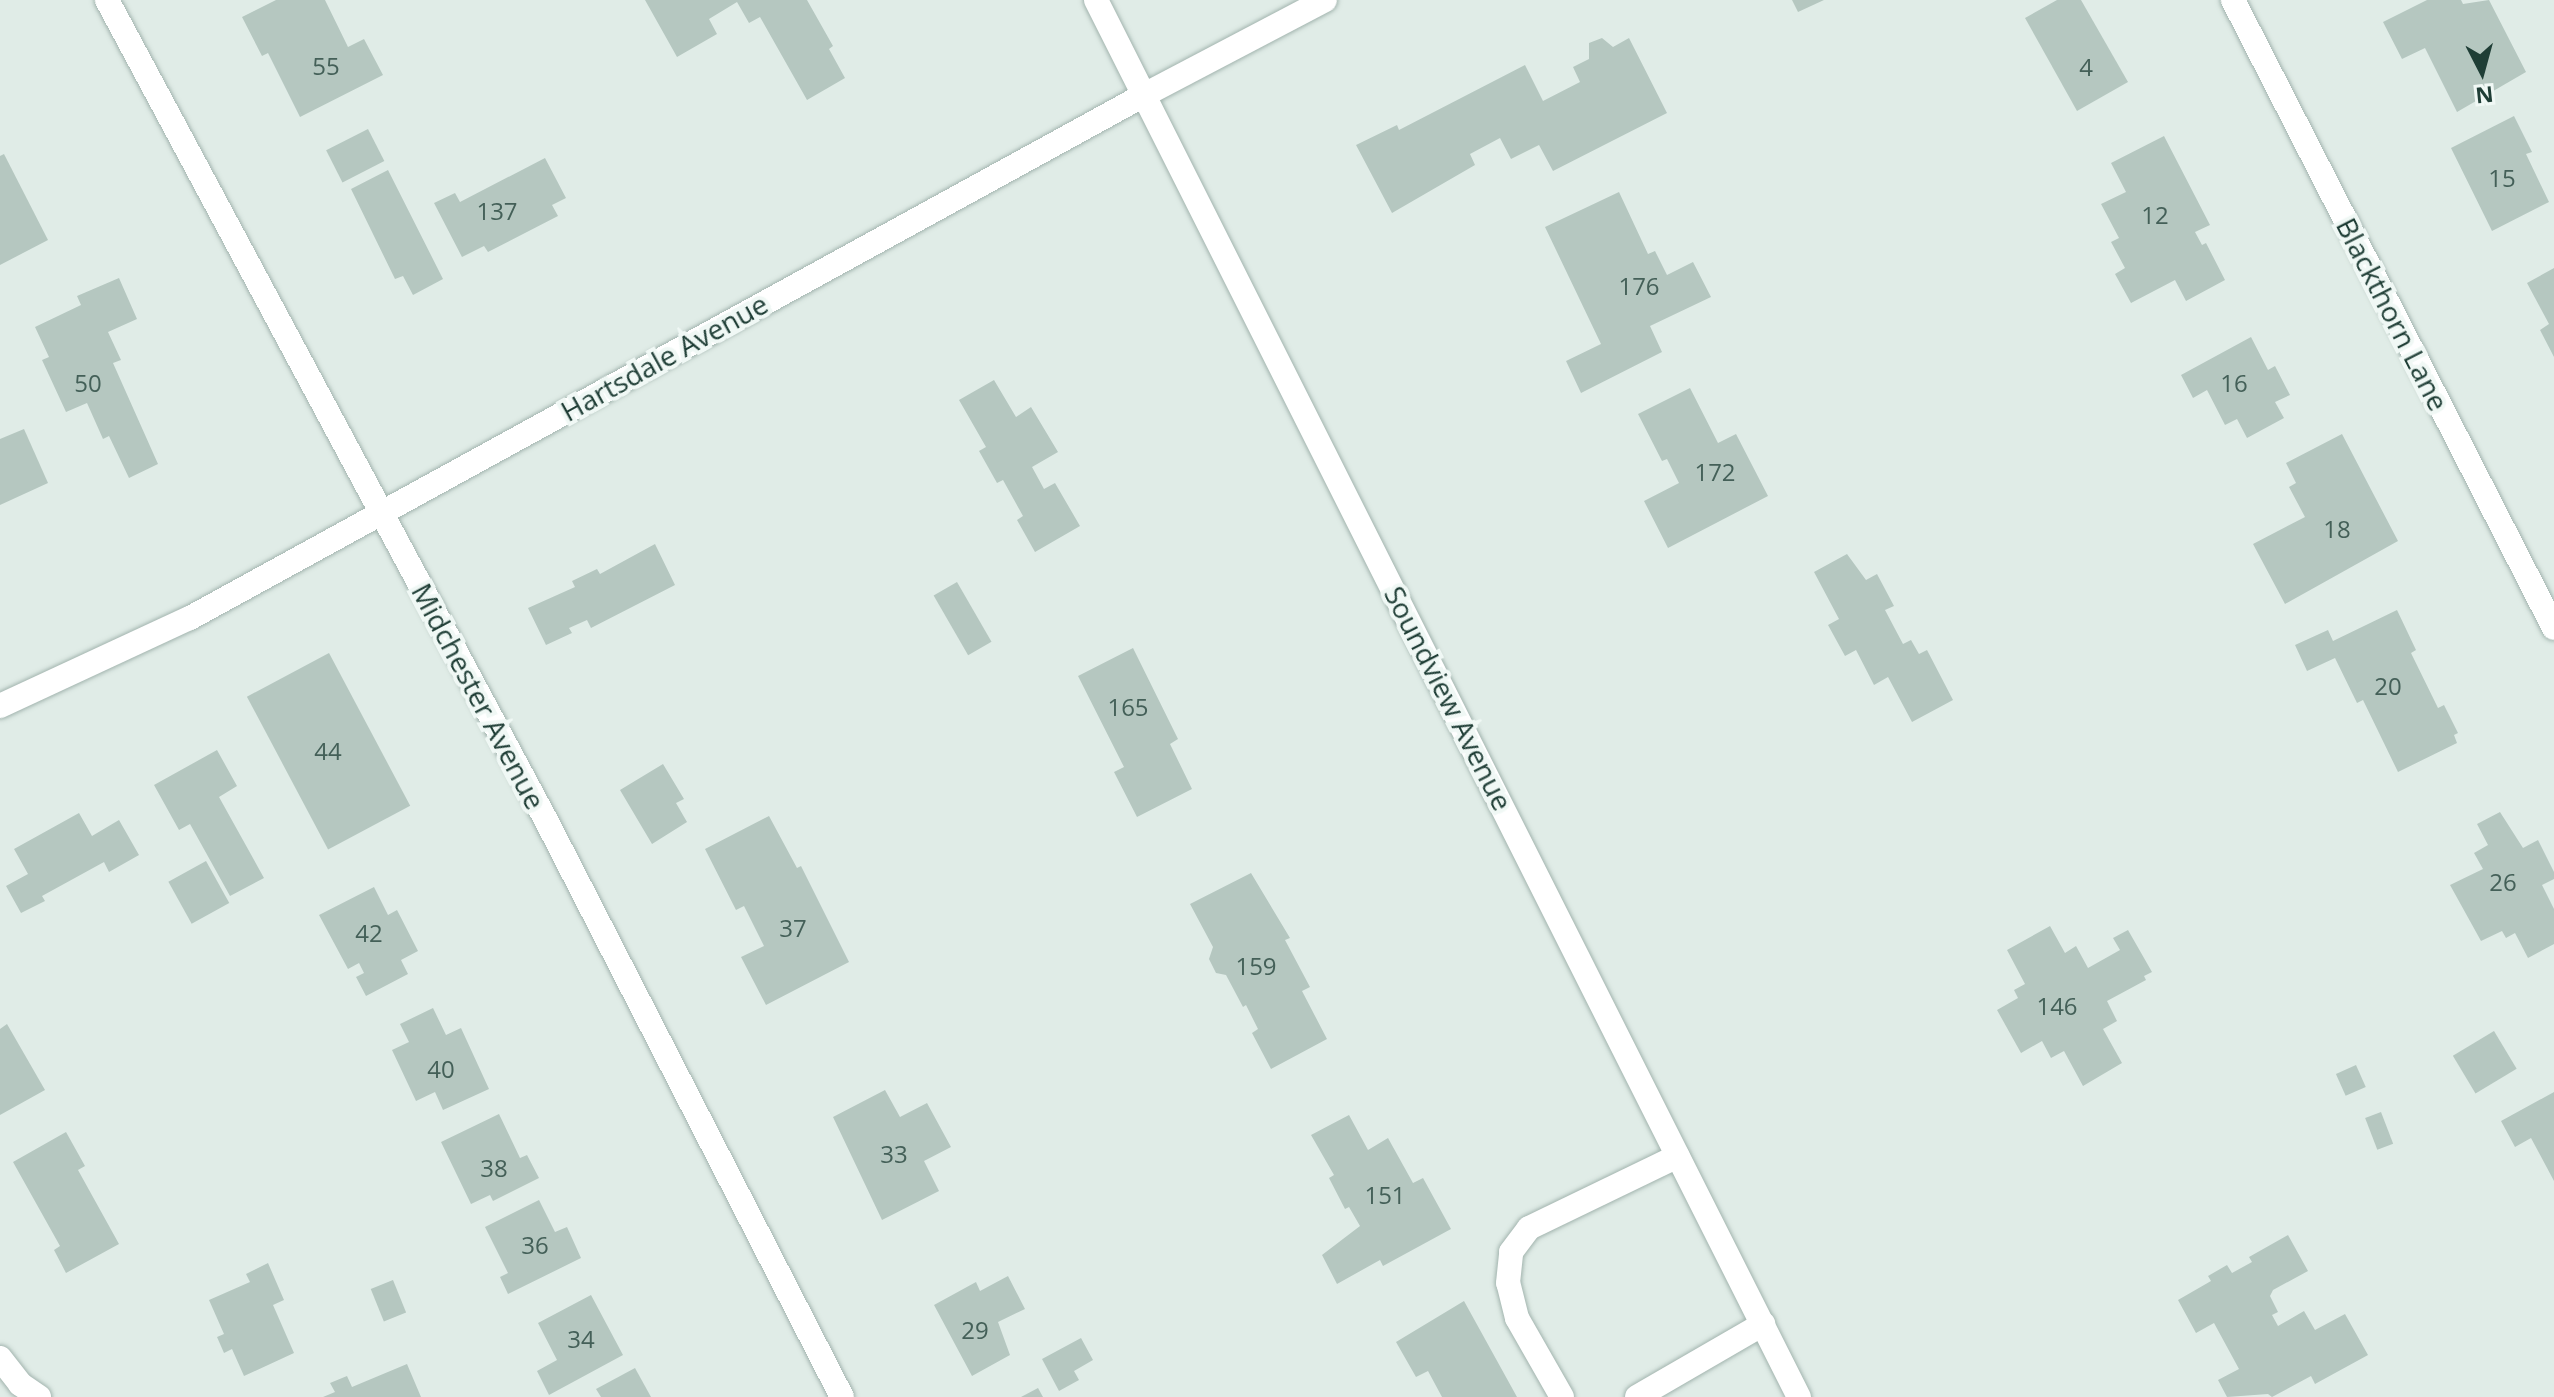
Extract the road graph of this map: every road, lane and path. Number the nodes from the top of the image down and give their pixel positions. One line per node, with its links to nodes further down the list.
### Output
1 (107, 0): 6 (street, Midchester Avenue)
2 (1096, 0): 5 (street, Soundview Avenue)
3 (1325, 0): 5 (street, Hartsdale Avenue)
4 (2233, 0): 7 (street, Blackthorn Lane)
5 (1146, 94): 6 (street, Hartsdale Avenue); 9 (street, Soundview Avenue)
6 (380, 511): 8 (street, Hartsdale Avenue); 13 (street, Midchester Avenue)
7 (2554, 628)
8 (0, 706)
9 (1678, 1156): 10 (street, Soundview Avenue); 14 (street)
10 (1763, 1324): 15 (street); 16 (street, Soundview Avenue)
11 (0, 1358): 12 (street)
12 (39, 1397)
13 (842, 1397)
14 (1562, 1397)
15 (1637, 1397)
16 (1799, 1397)

